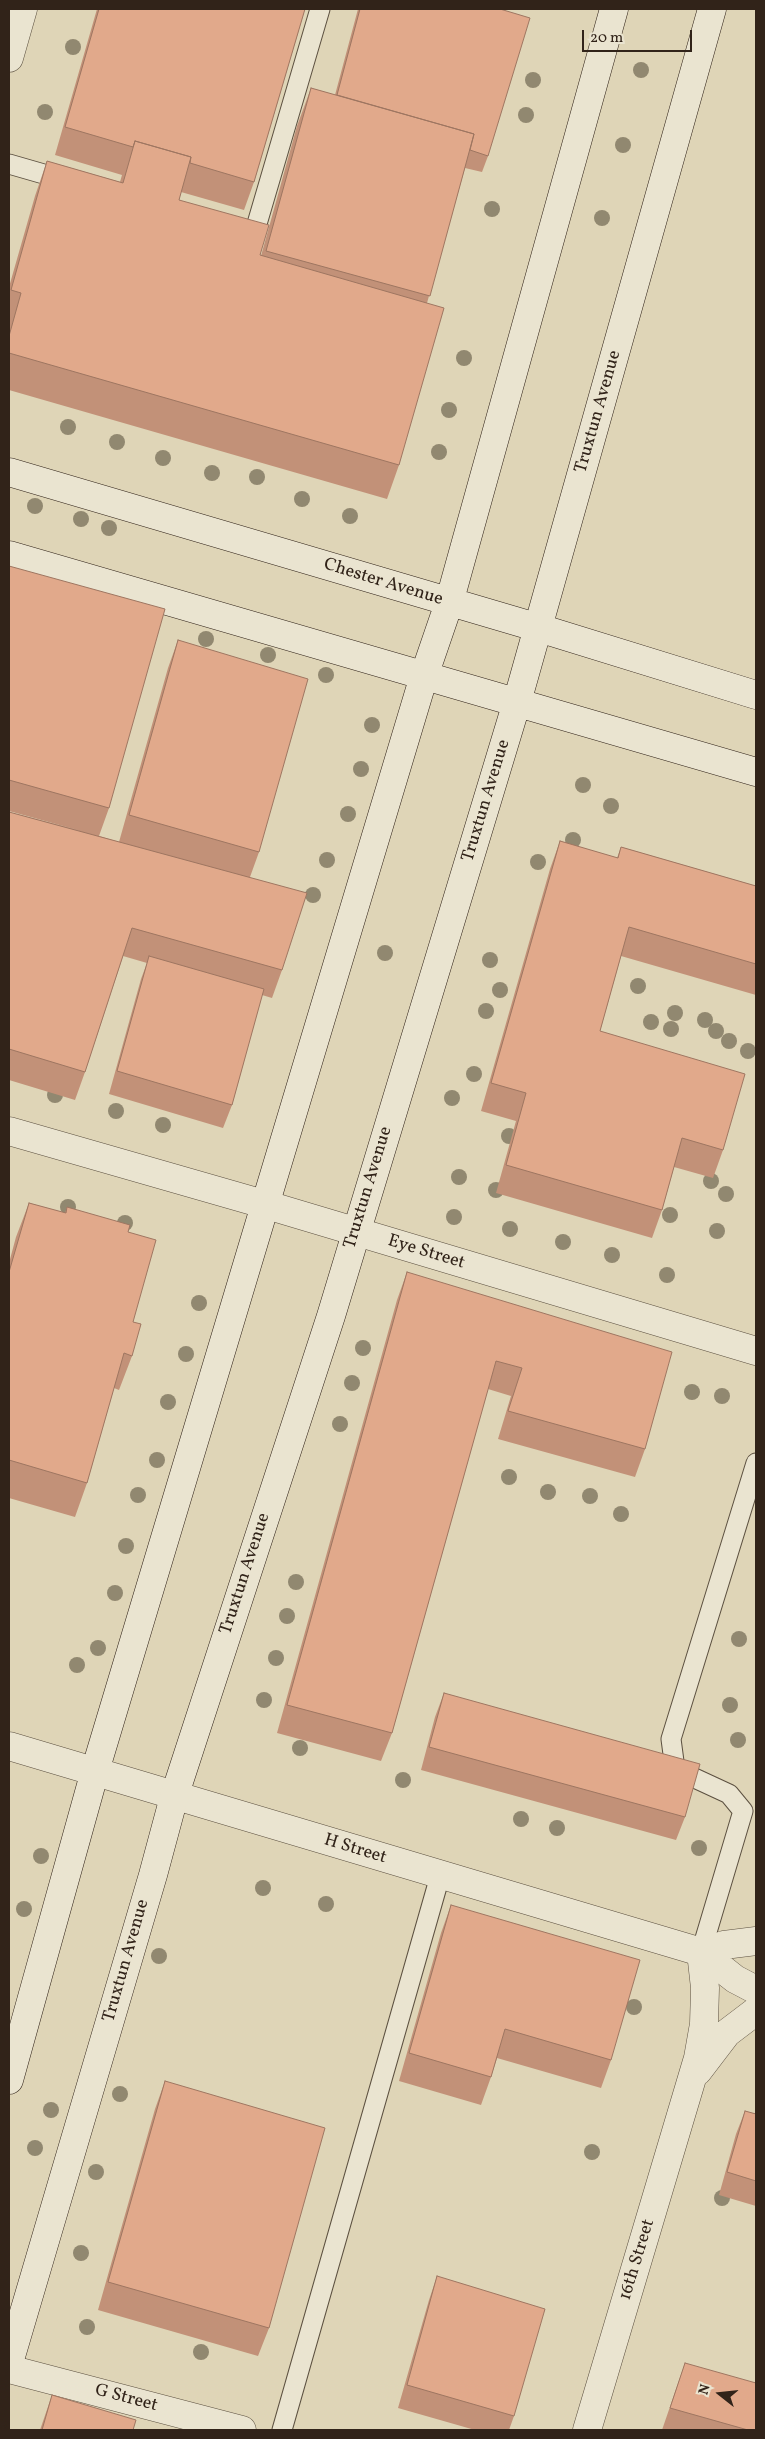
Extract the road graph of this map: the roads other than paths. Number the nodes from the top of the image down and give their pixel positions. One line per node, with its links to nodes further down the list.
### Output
1 (23, 9): 5 (main road)
2 (320, 9): 8 (lane)
3 (614, 9): 11 (main road)
4 (712, 9): 12 (main road, Truxtun Avenue)
5 (9, 58)
6 (9, 164): 7 (lane)
7 (89, 187)
8 (227, 226)
9 (9, 472): 11 (main road, Chester Avenue)
10 (9, 555): 13 (main road)
11 (449, 603): 12 (main road, Chester Avenue); 13 (main road)
12 (538, 628): 14 (main road, Chester Avenue); 15 (main road, Truxtun Avenue)
13 (424, 676): 15 (main road); 18 (main road)
14 (756, 695)
15 (517, 702): 16 (main road); 19 (main road, Truxtun Avenue)
16 (756, 772)
17 (9, 1131): 18 (main road, Eye Street)
18 (267, 1205): 19 (main road, Eye Street); 23 (main road)
19 (355, 1232): 20 (main road, Eye Street); 24 (main road, Truxtun Avenue)
20 (756, 1351)
21 (756, 1463): 27 (lane)
22 (9, 1746): 23 (main road, H Street)
23 (96, 1771): 24 (main road, H Street); 30 (main road)
24 (174, 1796): 25 (main road, H Street); 32 (main road, Truxtun Avenue)
25 (440, 1876): 27 (main road, H Street); 35 (lane)
26 (756, 1941): 27 (main road)
27 (701, 1952): 28 (main road, H Street); 31 (main road, 16th Street)
28 (756, 1990)
29 (756, 2011): 31 (main road, 16th Street)
30 (9, 2080)
31 (689, 2090): 36 (main road, 16th Street)
32 (9, 2362)
33 (9, 2369): 34 (main road, G Street)
34 (242, 2430)
35 (282, 2430)
36 (587, 2430)

